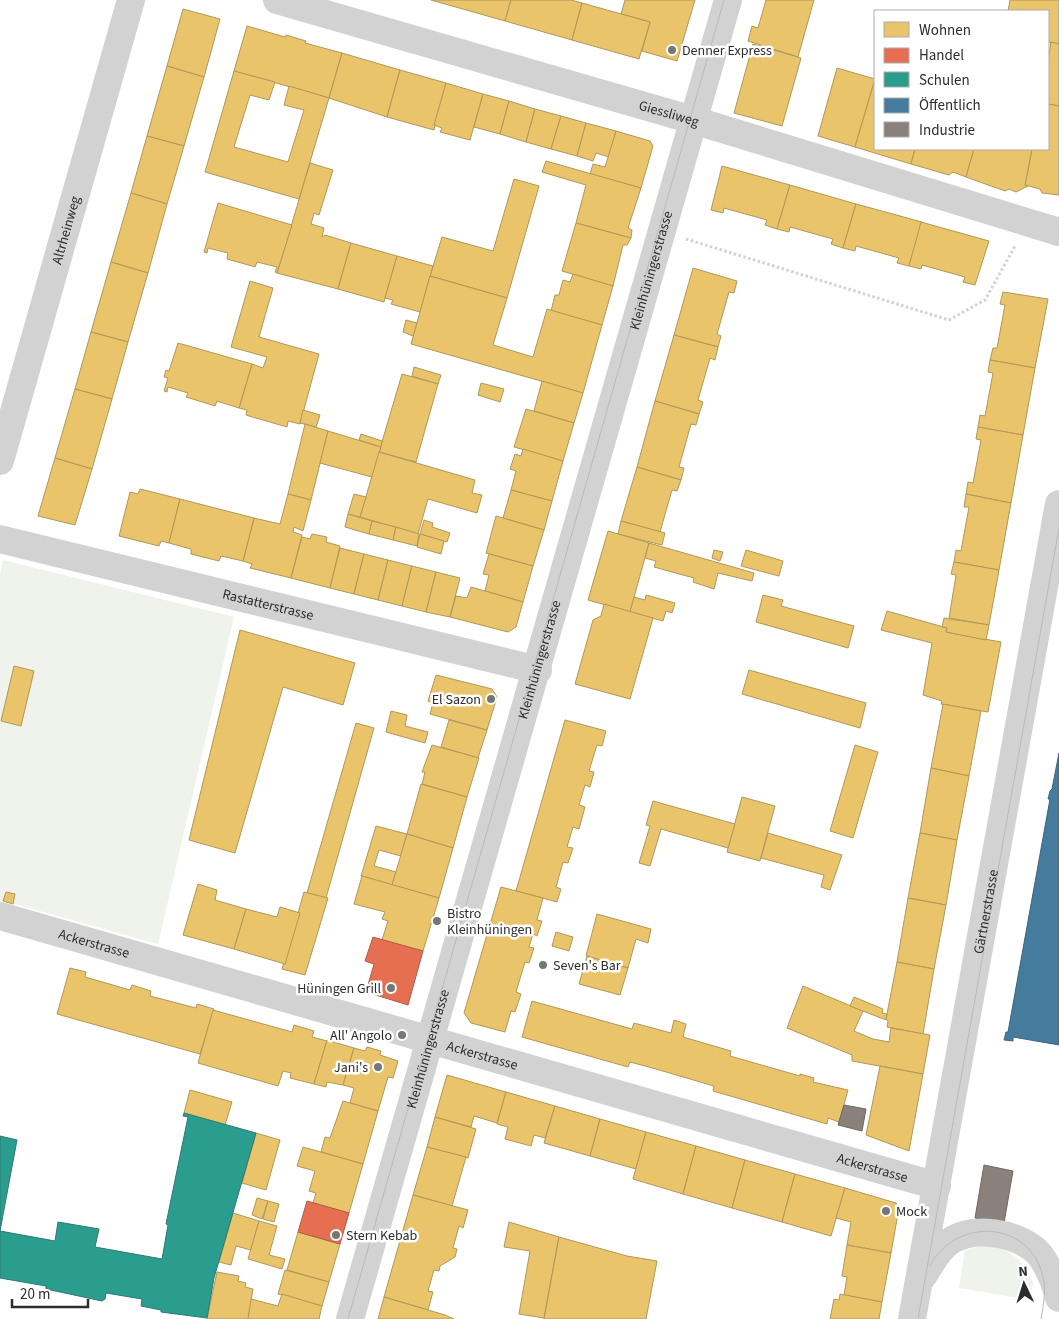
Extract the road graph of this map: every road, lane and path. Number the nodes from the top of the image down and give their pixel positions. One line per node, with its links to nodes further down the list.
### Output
1 (130, 0): 8 (street, Altrheinweg)
2 (277, 0): 4 (street, Giessliweg)
3 (728, 0): 4 (street, Kleinhüningerstrasse)
4 (692, 120): 5 (street, Giessliweg); 11 (street, Kleinhüningerstrasse)
5 (1059, 232)
6 (681, 237): 7 (path)
7 (1016, 244)
8 (0, 461)
9 (1059, 504): 14 (street, Gärtnerstrasse)
10 (0, 539): 11 (street, Rastatterstrasse)
11 (538, 670): 13 (street, Kleinhüningerstrasse)
12 (0, 916): 13 (street, Ackerstrasse)
13 (430, 1040): 14 (street, Ackerstrasse); 17 (street, Kleinhüningerstrasse)
14 (937, 1186): 15 (street, Gärtnerstrasse)
15 (920, 1281): 16 (street); 18 (street, Gärtnerstrasse)
16 (1059, 1298)
17 (350, 1319)
18 (912, 1319)

